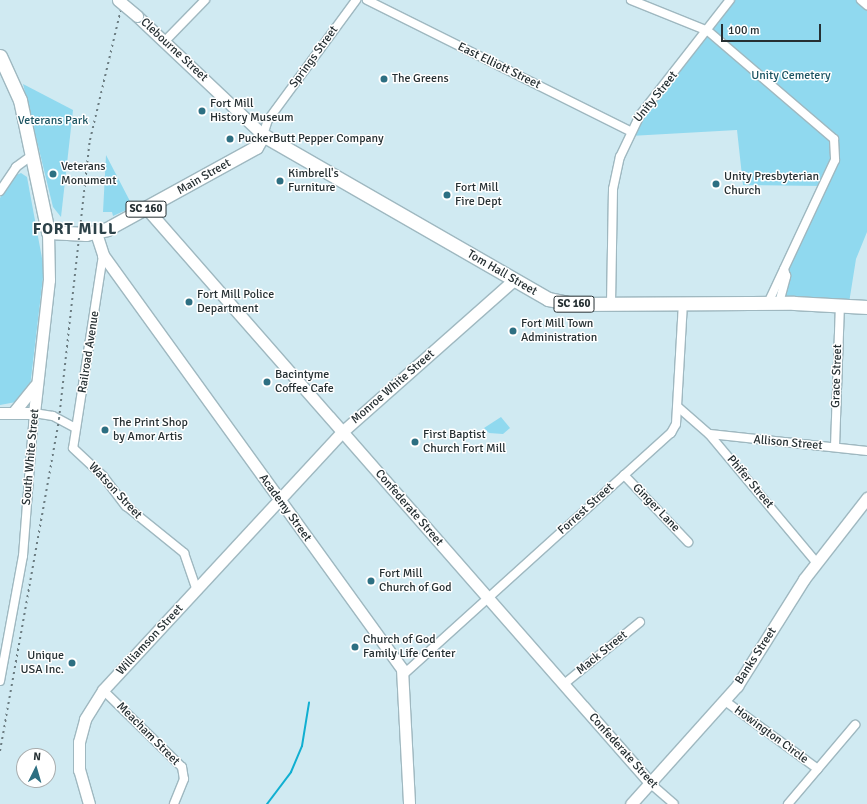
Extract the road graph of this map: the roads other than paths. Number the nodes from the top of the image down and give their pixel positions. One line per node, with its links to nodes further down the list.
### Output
1 (118, 0): 10 (street, Clebourne Street, bridge)
2 (205, 0): 10 (street)
3 (356, 0): 13 (street, Springs Street)
4 (367, 0): 12 (street, East Elliott Street)
5 (631, 0): 9 (street)
6 (730, 0): 9 (street, Unity Street)
7 (861, 0): 8 (street)
8 (867, 5)
9 (708, 31): 12 (street, Unity Street); 21 (street)
10 (166, 40): 13 (street, Clebourne Street)
11 (0, 56): 14 (main road)
12 (630, 131): 22 (street, Unity Street)
13 (263, 135): 16 (main road, Main Street / SC 160); 20 (main road, Tom Hall Street / SC 160)
14 (31, 156): 15 (street); 17 (main road)
15 (0, 191)
16 (147, 209): 18 (main road, Main Street / SC 160); 32 (street, Confederate Street)
17 (48, 232): 18 (main road, Main Street / SC 160); 26 (street, South White Street)
18 (96, 233): 19 (street, Academy Street)
19 (103, 255): 31 (street, Railroad Avenue); 38 (street, Academy Street)
20 (514, 280): 22 (main road, Tom Hall Street / SC 160); 32 (street, Monroe White Street)
21 (773, 303): 23 (main road, Tom Hall Street / SC 160); 24 (main road, Tom Hall Street / SC 160)
22 (611, 304): 23 (main road, Tom Hall Street / SC 160)
23 (683, 304): 27 (street, Forrest Street)
24 (840, 305): 25 (main road, Tom Hall Street / SC 160); 34 (street, Grace Street)
25 (867, 307)
26 (38, 380): 29 (street); 30 (street, South White Street)
27 (678, 407): 33 (street, Phifer Street); 37 (street, Forrest Street)
28 (0, 413): 29 (street)
29 (13, 413): 30 (street)
30 (34, 414): 31 (street); 46 (street, South White Street)
31 (76, 428): 35 (street, Railroad Avenue)
32 (342, 432): 38 (street, Monroe White Street); 43 (street, Confederate Street)
33 (709, 434): 34 (street, Allison Street); 41 (street, Phifer Street)
34 (835, 447): 36 (street, Allison Street)
35 (73, 448): 42 (street, Watson Street)
36 (867, 451)
37 (624, 475): 40 (street, Ginger Lane); 43 (street, Forrest Street)
38 (278, 498): 42 (street, Williamson Street); 45 (street, Academy Street)
39 (867, 498): 41 (street, Banks Street)
40 (688, 542)
41 (816, 562): 49 (street, Banks Street)
42 (197, 590): 48 (street, Williamson Street)
43 (489, 598): 45 (street, Forrest Street); 47 (street, Confederate Street)
44 (640, 622): 47 (street, Mack Street)
45 (404, 674): 55 (street)
46 (0, 681)
47 (564, 684): 52 (street, Confederate Street)
48 (103, 690): 53 (street, Williamson Street); 54 (street, Meacham Street)
49 (725, 701): 51 (street, Howington Circle); 52 (street, Banks Street)
50 (856, 725): 51 (street)
51 (818, 769): 58 (street)
52 (651, 784): 56 (street, Banks Street); 57 (street, Confederate Street)
53 (89, 804)
54 (174, 804)
55 (409, 804)
56 (631, 804)
57 (674, 804)
58 (788, 804)

